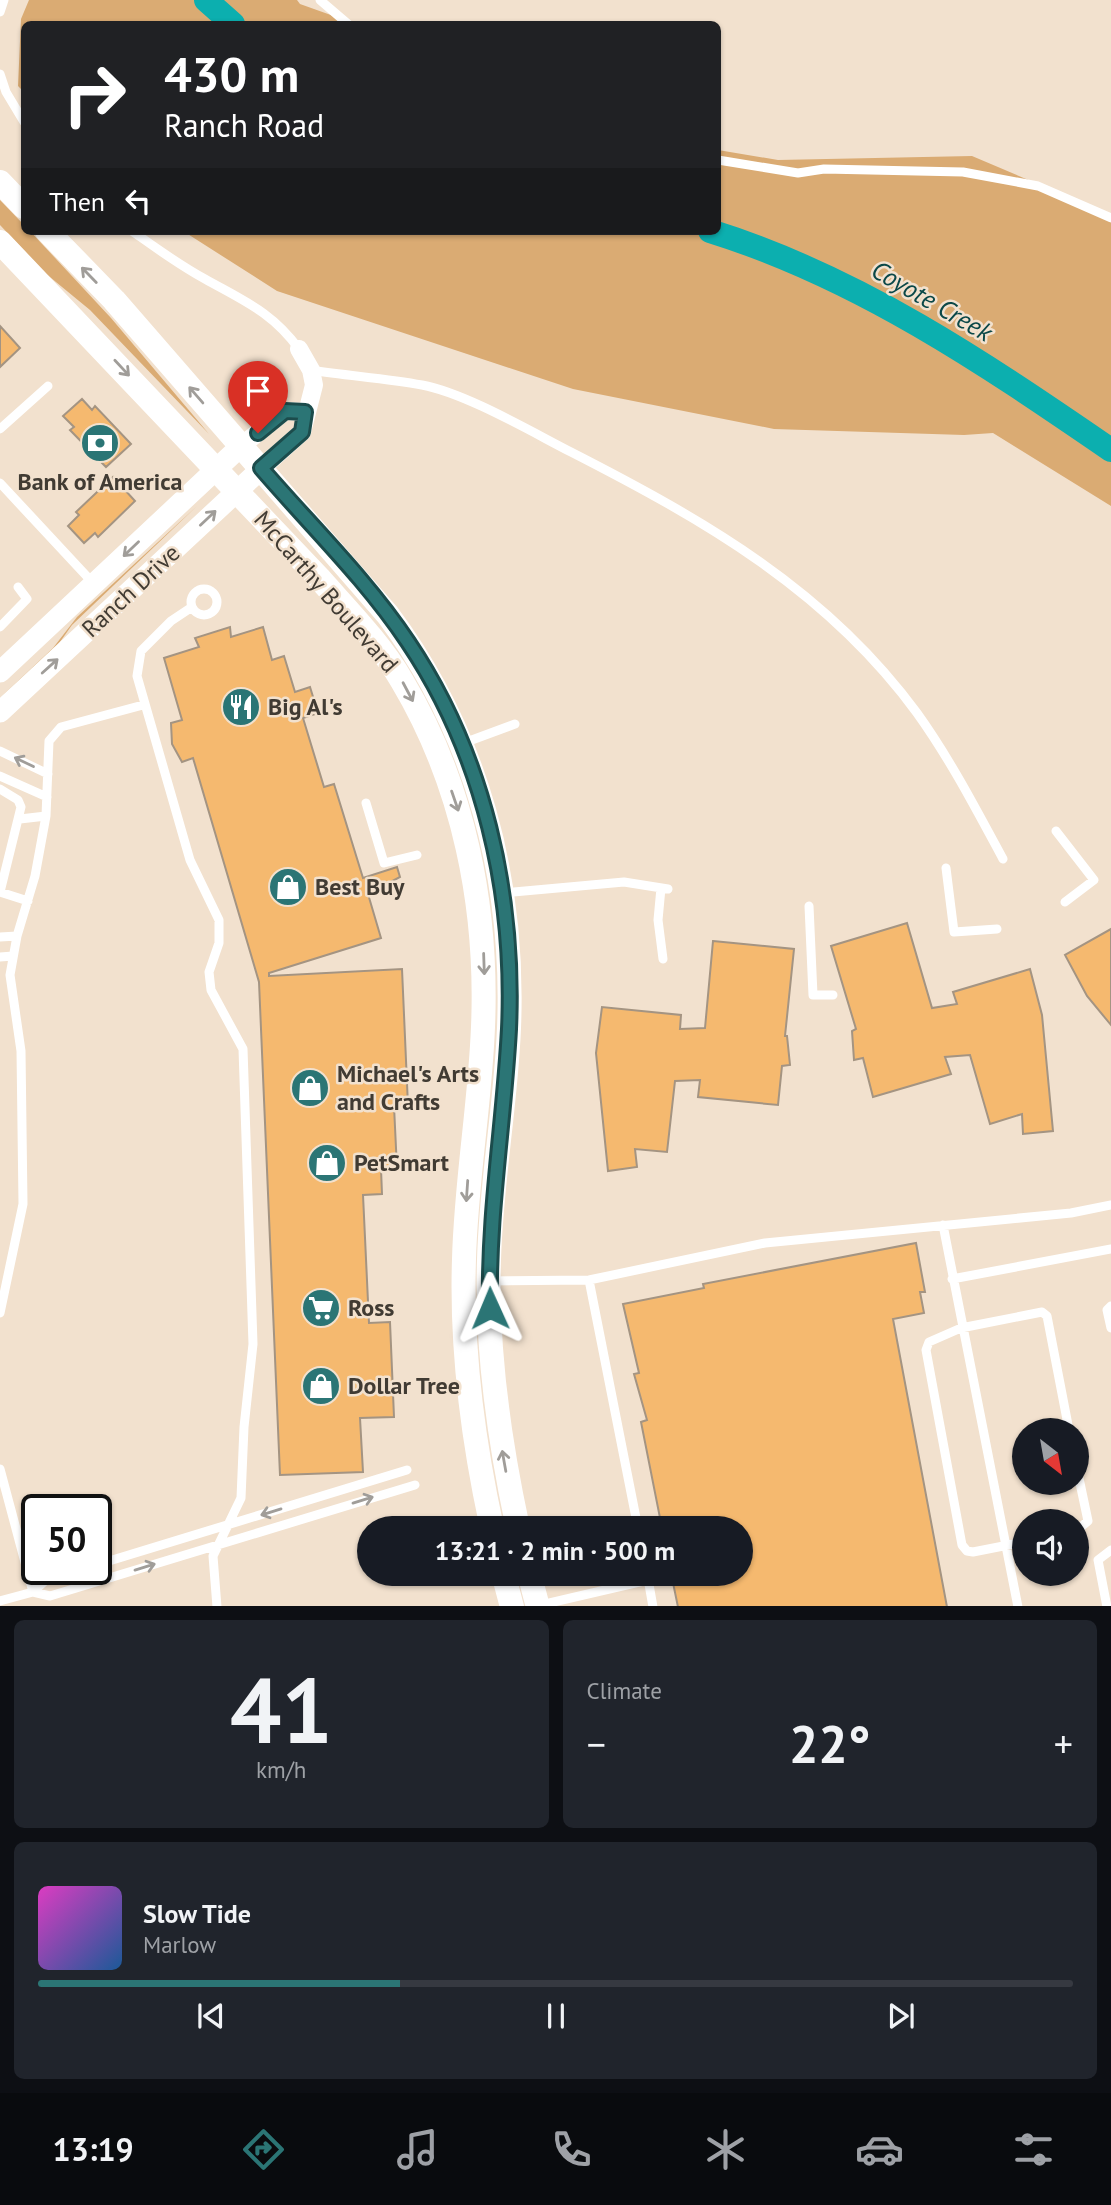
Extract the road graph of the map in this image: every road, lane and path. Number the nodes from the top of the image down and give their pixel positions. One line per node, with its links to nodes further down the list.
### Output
1 (4, 0): 3 (lane)
2 (320, 0): 4 (lane)
3 (0, 12)
4 (344, 21)
5 (0, 74): 6 (lane)
6 (21, 117)
7 (721, 160): 10 (lane)
8 (0, 182): 9 (main road)
9 (21, 204)
10 (1111, 218)
11 (51, 235): 19 (main road, McCarthy Boulevard, one-way to 11)
12 (138, 235): 14 (lane)
13 (0, 242): 20 (main road, McCarthy Boulevard, one-way to 20)
14 (299, 349): 15 (street)
15 (312, 370): 17 (street); 43 (lane)
16 (48, 386): 18 (lane)
17 (305, 412): 19 (street); 21 (street)
18 (0, 429)
19 (241, 446): 20 (street, Ranch Drive); 21 (main road, McCarthy Boulevard)
20 (216, 468): 23 (main road, McCarthy Boulevard); 24 (street, Ranch Drive, one-way to 24)
21 (261, 468): 23 (street, Ranch Drive); 32 (main road, McCarthy Boulevard)
22 (1, 485): 24 (lane)
23 (237, 491): 30 (street, Ranch Drive, one-way to 23); 45 (main road, McCarthy Boulevard, one-way to 45)
24 (94, 584): 28 (street, Ranch Drive)
25 (18, 587): 27 (lane)
26 (192, 607): 29 (lane)
27 (0, 627)
28 (0, 672)
29 (144, 705): 34 (lane); 75 (lane)
30 (0, 712)
31 (515, 724): 32 (lane)
32 (461, 744): 45 (main road, McCarthy Boulevard)
33 (0, 751): 34 (lane, one-way to 33)
34 (48, 774): 37 (lane)
35 (0, 776): 37 (lane)
36 (0, 789): 40 (lane)
37 (47, 797): 39 (lane)
38 (366, 803): 42 (lane)
39 (46, 816): 40 (lane); 46 (lane)
40 (20, 819): 46 (lane)
41 (1056, 831): 47 (lane)
42 (417, 855)
43 (1003, 859)
44 (946, 868): 49 (lane)
45 (491, 895): 54 (lane); 61 (main road, McCarthy Boulevard); 72 (main road, McCarthy Boulevard, one-way to 72)
46 (28, 901): 50 (lane)
47 (1065, 902)
48 (809, 906): 55 (lane)
49 (997, 929)
50 (17, 936): 51 (lane); 52 (lane)
51 (0, 937)
52 (13, 956): 53 (lane); 62 (lane)
53 (0, 957)
54 (663, 959)
55 (833, 995)
56 (1111, 1205): 57 (lane)
57 (943, 1225): 59 (lane); 60 (lane)
58 (1111, 1249): 59 (lane)
59 (952, 1279): 65 (lane)
60 (589, 1280): 61 (lane); 74 (lane)
61 (489, 1281): 73 (main road, McCarthy Boulevard, one-way to 61)
62 (2, 1297): 64 (lane)
63 (1111, 1306): 66 (lane)
64 (0, 1313)
65 (961, 1328): 67 (lane); 78 (lane); 78 (lane)
66 (1111, 1328)
67 (1067, 1418)
68 (0, 1469): 70 (lane)
69 (407, 1470): 75 (lane, one-way to 75)
70 (1, 1481): 86 (lane)
71 (415, 1485): 77 (lane, one-way to 71)
72 (489, 1516)
73 (516, 1516)
74 (636, 1516)
75 (226, 1526): 77 (lane); 80 (lane)
76 (1012, 1544): 78 (lane)
77 (216, 1545): 86 (lane, one-way to 77); 88 (lane)
78 (1006, 1545): 92 (lane)
79 (1111, 1550): 93 (lane)
80 (112, 1560)
81 (41, 1585): 86 (lane)
82 (507, 1586): 89 (main road)
83 (533, 1586): 90 (main road)
84 (613, 1586): 90 (lane)
85 (649, 1586): 91 (lane)
86 (33, 1592): 87 (lane)
87 (0, 1601)
88 (217, 1606)
89 (512, 1606)
90 (538, 1606)
91 (653, 1606)
92 (1018, 1606)
93 (1107, 1606)

